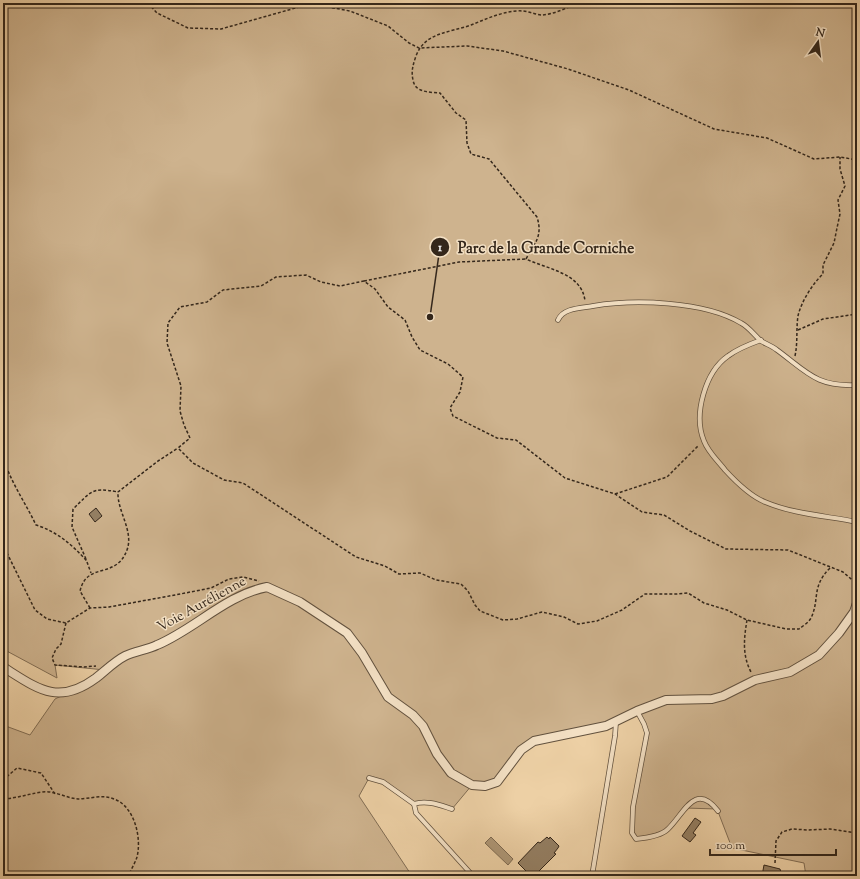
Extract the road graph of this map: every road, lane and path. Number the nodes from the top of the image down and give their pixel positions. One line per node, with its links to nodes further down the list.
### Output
1 (148, 3): 3 (path)
2 (579, 3): 3 (path)
3 (419, 48): 4 (path); 6 (path)
4 (840, 157): 5 (path); 11 (path)
5 (857, 160)
6 (526, 259): 7 (path); 8 (path)
7 (364, 281): 16 (path); 19 (path)
8 (586, 308): 10 (lane); 12 (lane)
9 (857, 314): 11 (path)
10 (558, 320)
11 (798, 330): 13 (path)
12 (761, 340): 13 (lane); 15 (lane)
13 (793, 364): 14 (lane)
14 (857, 385)
15 (704, 440): 19 (path); 20 (lane)
16 (178, 448): 18 (path); 29 (path)
17 (3, 457): 22 (path)
18 (118, 492): 22 (path); 24 (path)
19 (615, 494): 23 (path)
20 (857, 522)
21 (3, 523): 30 (path)
22 (87, 561): 24 (path)
23 (830, 568): 25 (path); 29 (path)
24 (91, 573): 28 (path)
25 (857, 584)
26 (267, 587): 28 (path); 32 (street, Voie Aurélienne); 35 (street, Voie Aurélienne)
27 (857, 603): 33 (street, Voie Aurélienne)
28 (90, 608): 30 (path)
29 (747, 620): 33 (path)
30 (66, 623): 32 (path)
31 (3, 667): 32 (street, Voie Aurélienne)
32 (106, 670)
33 (755, 680): 34 (street, Voie Aurélienne)
34 (637, 711): 35 (street, Voie Aurélienne); 42 (lane)
35 (616, 722): 49 (lane)
36 (369, 778): 40 (lane)
37 (3, 780): 38 (path)
38 (55, 794): 39 (path); 47 (path)
39 (3, 799)
40 (414, 804): 41 (lane); 48 (lane)
41 (452, 809)
42 (718, 811)
43 (857, 833): 44 (path)
44 (775, 863)
45 (3, 876): 46 (path)
46 (30, 876)
47 (128, 876)
48 (473, 876)
49 (592, 876)

